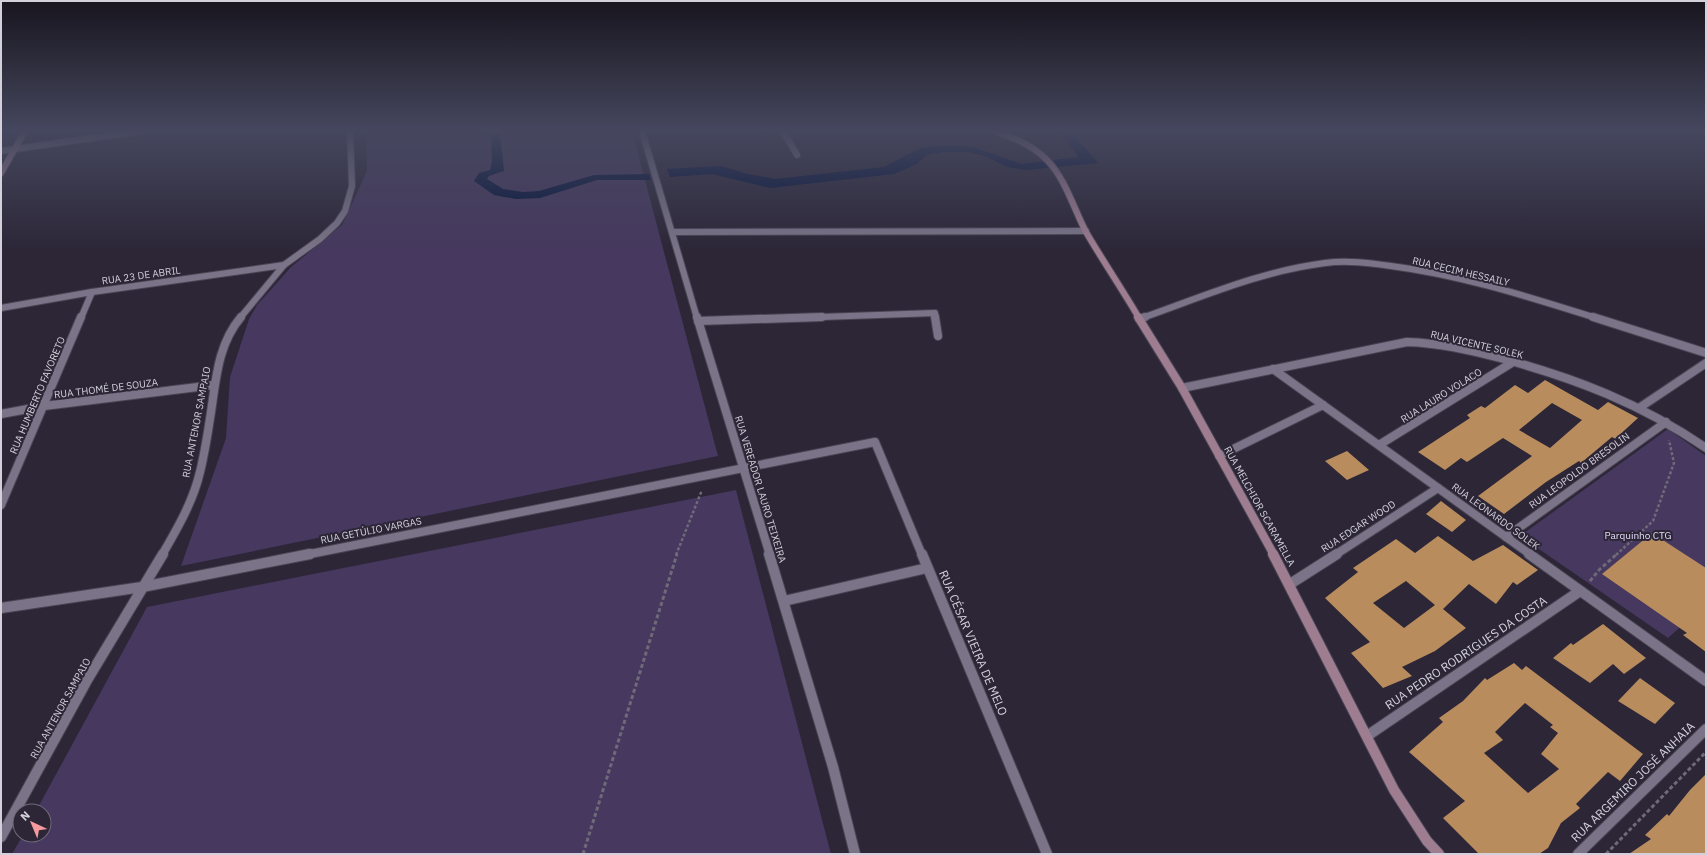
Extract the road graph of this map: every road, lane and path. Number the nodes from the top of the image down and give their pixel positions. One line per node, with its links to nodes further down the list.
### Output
1 (351, 171): 6 (street, RUA ANTENOR SAMPAIO)
2 (654, 171): 5 (street, RUA VEREADOR LAURO TEIXEIRA)
3 (1056, 171): 4 (street, RUA MELCHIOR SCARAMELLA)
4 (1086, 231): 5 (street); 9 (street, RUA MELCHIOR SCARAMELLA)
5 (673, 232): 10 (street, RUA VEREADOR LAURO TEIXEIRA)
6 (284, 265): 7 (street, RUA 23 DE ABRIL); 16 (street, RUA ANTENOR SAMPAIO)
7 (92, 292): 8 (street, RUA 23 DE ABRIL); 19 (street, RUA HUMBERTO FAVORETO)
8 (1, 308)
9 (1140, 319): 12 (street, RUA CECIM HESSAILY); 17 (street, RUA MELCHIOR SCARAMELLA)
10 (698, 322): 11 (street); 27 (street, RUA VEREADOR LAURO TEIXEIRA)
11 (938, 336)
12 (1706, 353)
13 (1513, 362): 15 (street, RUA VICENTE SOLEK); 20 (street, RUA VICENTE SOLEK); 24 (street, RUA LAURO VOLACO)
14 (1706, 363): 20 (street)
15 (1273, 369): 17 (street, RUA VICENTE SOLEK); 18 (street, RUA LEONARDO SOLEK)
16 (214, 386): 19 (street, RUA THOMÉ DE SOUZA); 34 (street, RUA ANTENOR SAMPAIO)
17 (1182, 388): 26 (street, RUA MELCHIOR SCARAMELLA)
18 (1323, 405): 24 (street, RUA LEONARDO SOLEK); 26 (street)
19 (44, 406): 21 (street, RUA THOMÉ DE SOUZA); 30 (street, RUA HUMBERTO FAVORETO)
20 (1640, 408): 22 (street, RUA VICENTE SOLEK)
21 (1, 414)
22 (1666, 422): 25 (street, RUA VICENTE SOLEK); 31 (street, RUA LEOPOLDO BRESOLIN); 35 (path)
23 (875, 442): 27 (street, RUA GETÚLIO VARGAS); 32 (street, RUA CÉSAR VIEIRA DE MELO)
24 (1379, 446): 29 (street, RUA LEONARDO SOLEK)
25 (1706, 448)
26 (1219, 456): 33 (street, RUA MELCHIOR SCARAMELLA)
27 (744, 469): 28 (street, RUA GETÚLIO VARGAS); 36 (street, RUA VEREADOR LAURO TEIXEIRA)
28 (708, 475): 34 (street, RUA GETÚLIO VARGAS); 43 (path)
29 (1438, 488): 31 (street, RUA LEONARDO SOLEK); 33 (street, RUA EDGAR WOOD)
30 (1, 505)
31 (1506, 537): 35 (street, RUA LEONARDO SOLEK)
32 (927, 568): 36 (street); 45 (street, RUA CÉSAR VIEIRA DE MELO)
33 (1290, 584): 40 (street, RUA MELCHIOR SCARAMELLA)
34 (142, 587): 37 (street, RUA GETÚLIO VARGAS); 42 (street, RUA ANTENOR SAMPAIO)
35 (1580, 592): 38 (street, RUA LEONARDO SOLEK); 40 (street, RUA PEDRO RODRIGUES DA COSTA)
36 (784, 601): 44 (street, RUA VEREADOR LAURO TEIXEIRA)
37 (1, 608)
38 (1706, 681)
39 (1706, 729): 47 (street, RUA ARGEMIRO JOSÉ ANHAIA)
40 (1367, 736): 46 (street, RUA MELCHIOR SCARAMELLA)
41 (1706, 752): 48 (path)
42 (1, 837)
43 (583, 854)
44 (856, 854)
45 (1047, 854)
46 (1439, 854)
47 (1578, 854)
48 (1606, 854)

